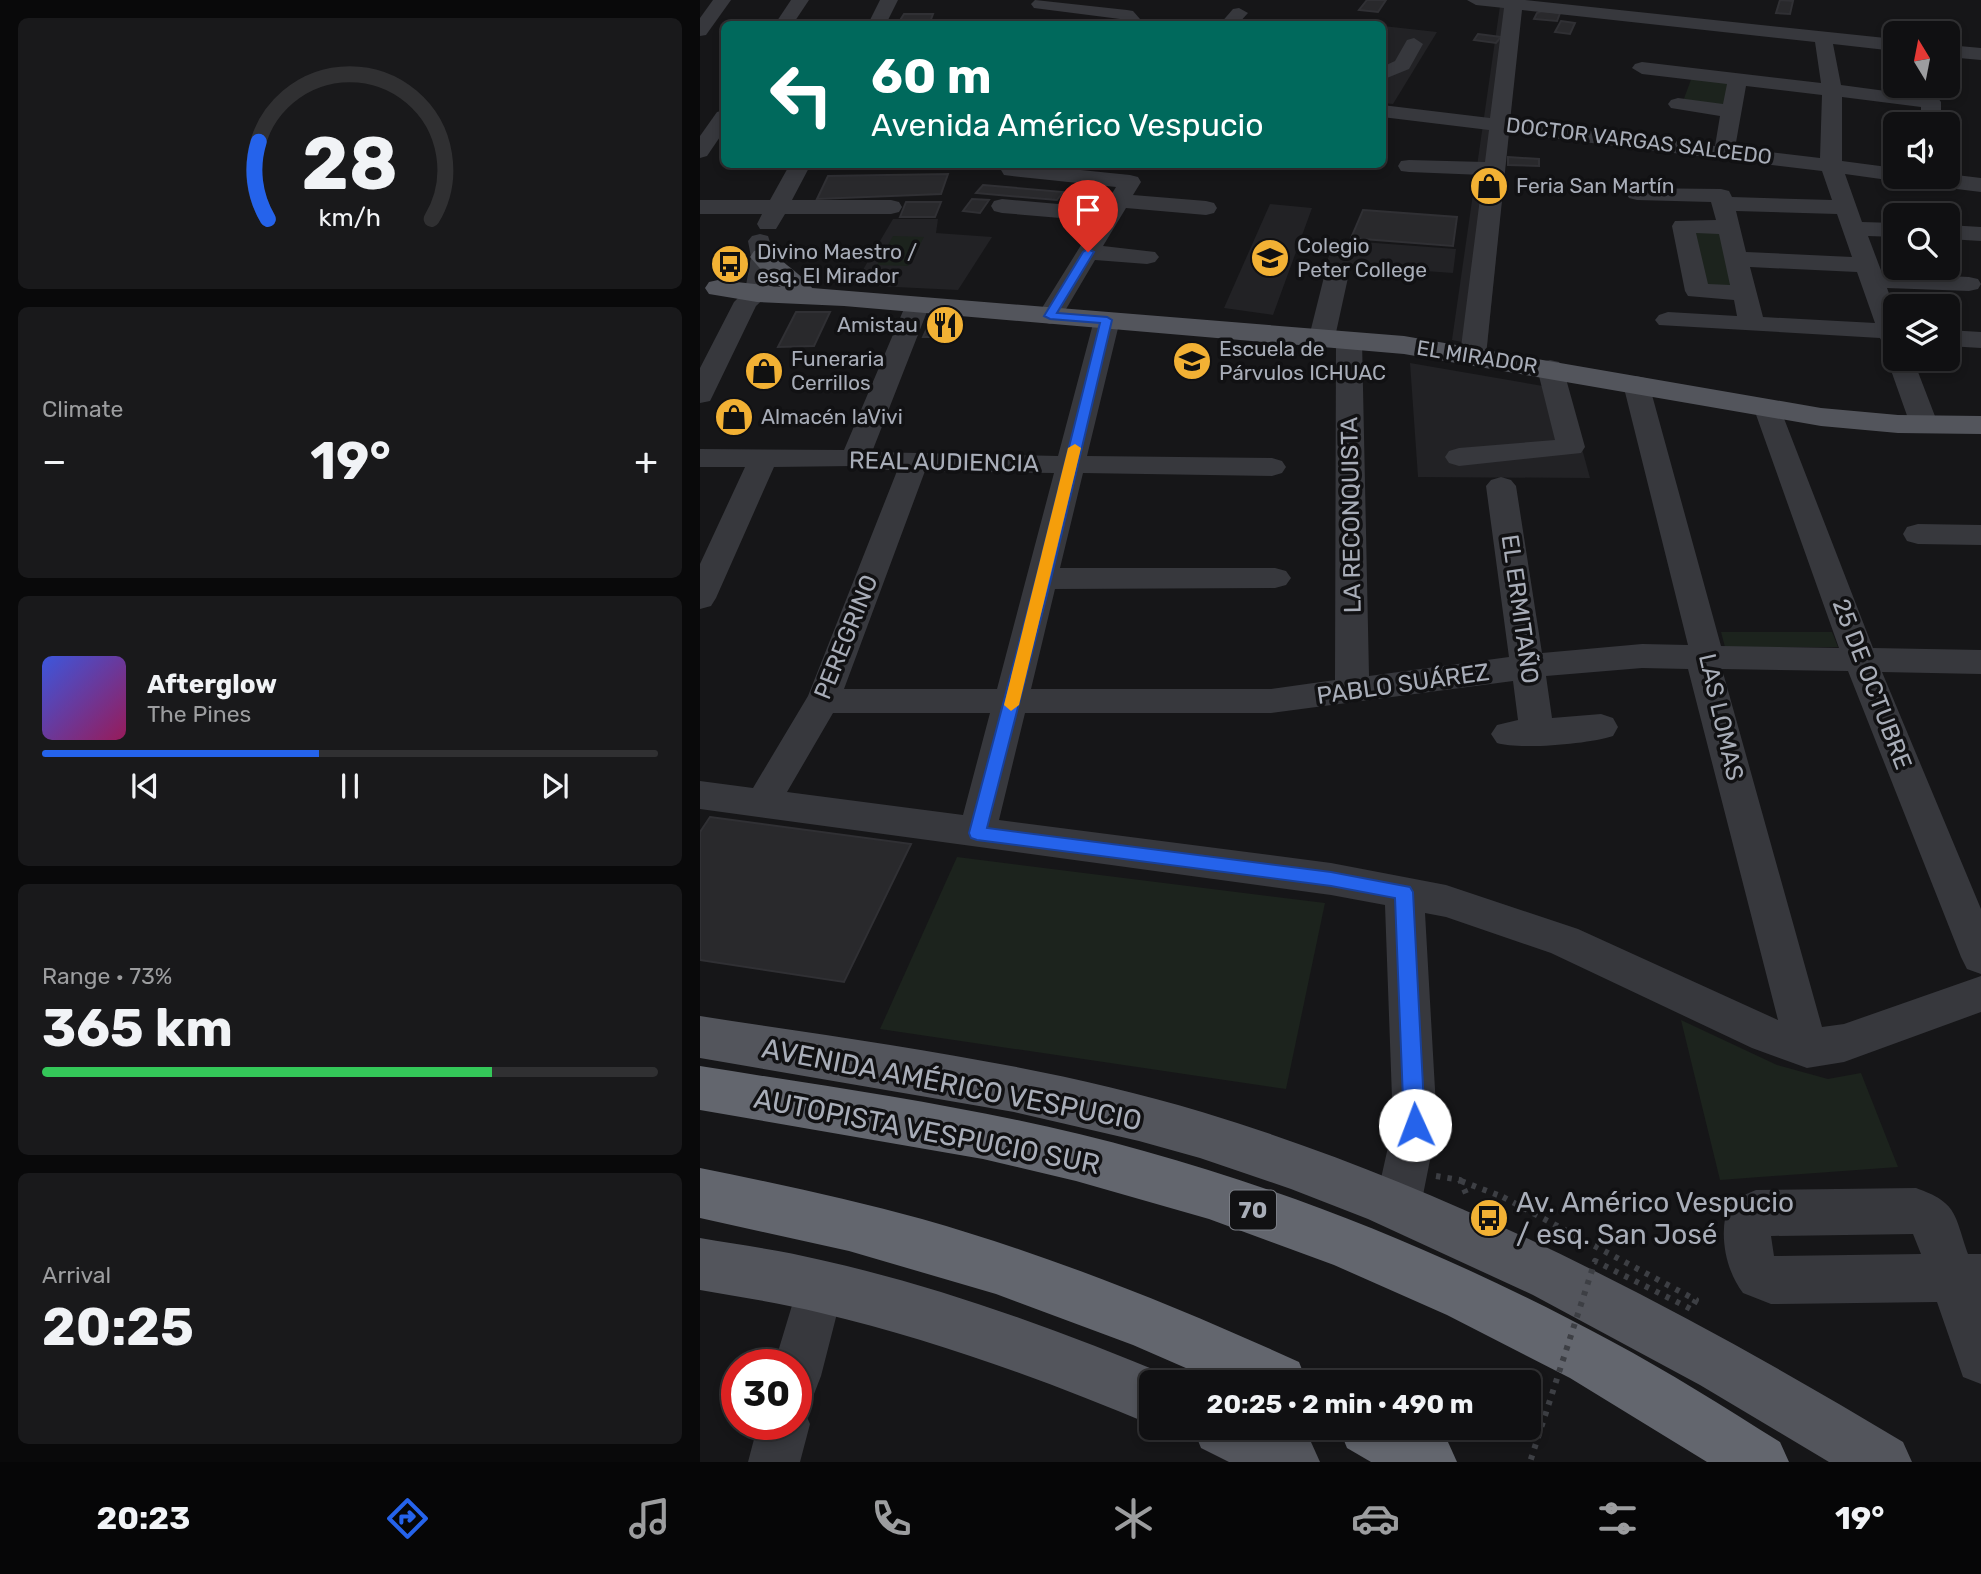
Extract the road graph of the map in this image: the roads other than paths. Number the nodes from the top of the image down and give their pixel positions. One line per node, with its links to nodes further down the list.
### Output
1 (723, 0): 15 (street)
2 (800, 0): 10 (street)
3 (889, 0): 11 (street)
4 (1476, 0): 6 (street)
5 (1538, 0): 6 (street)
6 (1513, 2): 13 (street); 29 (street)
7 (1040, 4): 9 (street)
8 (1798, 13): 13 (street)
9 (1062, 16): 12 (street)
10 (786, 21)
11 (878, 21)
12 (1129, 21)
13 (1795, 34): 14 (street)
14 (1823, 37): 17 (street); 24 (street)
15 (704, 38)
16 (1415, 44): 21 (street)
17 (1883, 44)
18 (1960, 52): 19 (street)
19 (1981, 54)
20 (1642, 68): 22 (street)
21 (1386, 72)
22 (1687, 74): 23 (street); 26 (street)
23 (1737, 79): 24 (street); 26 (street)
24 (1832, 91): 27 (street); 33 (street)
25 (1386, 111): 29 (street, DOCTOR VARGAS SALCEDO)
26 (1731, 111): 31 (street)
27 (1931, 112)
28 (721, 120): 30 (street)
29 (1500, 124): 31 (street, DOCTOR VARGAS SALCEDO); 35 (street)
30 (700, 152)
31 (1724, 152): 33 (street, DOCTOR VARGAS SALCEDO)
32 (1409, 166): 35 (street)
33 (1831, 166): 37 (street, DOCTOR VARGAS SALCEDO); 48 (street)
34 (799, 168): 44 (street)
35 (1494, 169): 74 (street)
36 (1012, 170): 46 (street)
37 (1883, 172)
38 (1960, 182): 39 (street)
39 (1981, 185)
40 (1637, 193): 41 (street)
41 (1724, 204): 48 (street); 50 (street)
42 (1002, 206): 46 (street)
43 (700, 207): 44 (street)
44 (778, 207): 45 (street); 53 (street)
45 (891, 207)
46 (1115, 208): 47 (street); 54 (street)
47 (1206, 208)
48 (1850, 218): 49 (street); 57 (street)
49 (1883, 227)
50 (1730, 228): 56 (street); 62 (street)
51 (1960, 233): 52 (street)
52 (1981, 234)
53 (762, 249): 60 (main road); 61 (street)
54 (1088, 252): 55 (street); 66 (street)
55 (1147, 257)
56 (1737, 259): 57 (street); 62 (street)
57 (1869, 272): 59 (street); 65 (street)
58 (1338, 273): 70 (street, LA RECONQUISTA)
59 (1969, 284)
60 (800, 288): 61 (main road, EL MIRADOR); 63 (main road, EL MIRADOR)
61 (737, 291): 63 (main road, EL MIRADOR); 75 (street)
62 (1745, 293): 69 (street)
63 (844, 298): 64 (main road, EL MIRADOR)
64 (918, 304): 66 (main road, EL MIRADOR); 83 (street)
65 (1883, 309)
66 (1050, 316): 67 (main road, EL MIRADOR)
67 (1107, 320): 70 (main road, EL MIRADOR); 88 (street)
68 (1668, 320): 69 (street)
69 (1752, 324): 72 (street)
70 (1336, 338): 74 (main road, EL MIRADOR); 100 (street, LA RECONQUISTA)
71 (1960, 339): 73 (street)
72 (1883, 340)
73 (1981, 340)
74 (1472, 355): 76 (main road, EL MIRADOR)
75 (709, 360): 79 (street)
76 (1550, 369): 78 (main road, EL MIRADOR); 84 (street)
77 (1905, 371): 81 (street)
78 (1636, 384): 80 (main road, EL MIRADOR); 96 (street, LAS LOMAS)
79 (700, 395)
80 (1768, 409): 81 (main road, EL MIRADOR); 97 (street, 25 DE OCTUBRE)
81 (1924, 424): 82 (main road, EL MIRADOR)
82 (1981, 425)
83 (853, 457): 86 (street, REAL AUDIENCIA); 87 (street, REAL AUDIENCIA)
84 (1459, 457)
85 (700, 458): 86 (street, REAL AUDIENCIA)
86 (764, 459): 95 (street)
87 (914, 463): 88 (street, REAL AUDIENCIA); 102 (street, PEREGRINO)
88 (1071, 464): 89 (street, REAL AUDIENCIA); 94 (street)
89 (1272, 467)
90 (1501, 486): 99 (street, EL ERMITAÑO)
91 (1917, 534): 92 (street)
92 (1981, 535)
93 (1275, 578): 94 (street)
94 (1044, 579): 101 (street)
95 (700, 598)
96 (1704, 656): 97 (street, PABLO SUÁREZ); 99 (street, PABLO SUÁREZ); 111 (street, LAS LOMAS)
97 (1860, 659): 98 (street, PABLO SUÁREZ); 108 (street, 25 DE OCTUBRE)
98 (1981, 662)
99 (1529, 667): 100 (street, PABLO SUÁREZ); 103 (street, EL ERMITAÑO)
100 (1352, 691): 101 (street, PABLO SUÁREZ)
101 (1013, 699): 102 (street, PABLO SUÁREZ); 106 (street)
102 (824, 701): 105 (street, PEREGRINO)
103 (1601, 727)
104 (700, 795): 105 (street)
105 (762, 804): 106 (street)
106 (977, 833): 107 (street)
107 (1404, 892): 111 (street); 114 (street)
108 (1981, 957)
109 (1981, 994): 111 (street)
110 (700, 1037): 114 (main road, AVENIDA AMÉRICO VESPUCIO)
111 (1807, 1049)
112 (700, 1087): 128 (highway, AUTOPISTA VESPUCIO SUR / 70)
113 (700, 1193): 120 (highway)
114 (1398, 1205): 129 (main road, AVENIDA AMÉRICO VESPUCIO)
115 (700, 1264): 117 (main road)
116 (1968, 1278): 119 (street)
117 (820, 1286): 118 (street); 121 (main road)
118 (803, 1349)
119 (1981, 1356)
120 (1252, 1370)
121 (1139, 1391)
122 (780, 1440): 125 (street)
123 (1246, 1440): 126 (main road)
124 (1389, 1440): 127 (highway)
125 (774, 1462)
126 (1291, 1462)
127 (1428, 1462)
128 (1760, 1462)
129 (1883, 1462)

